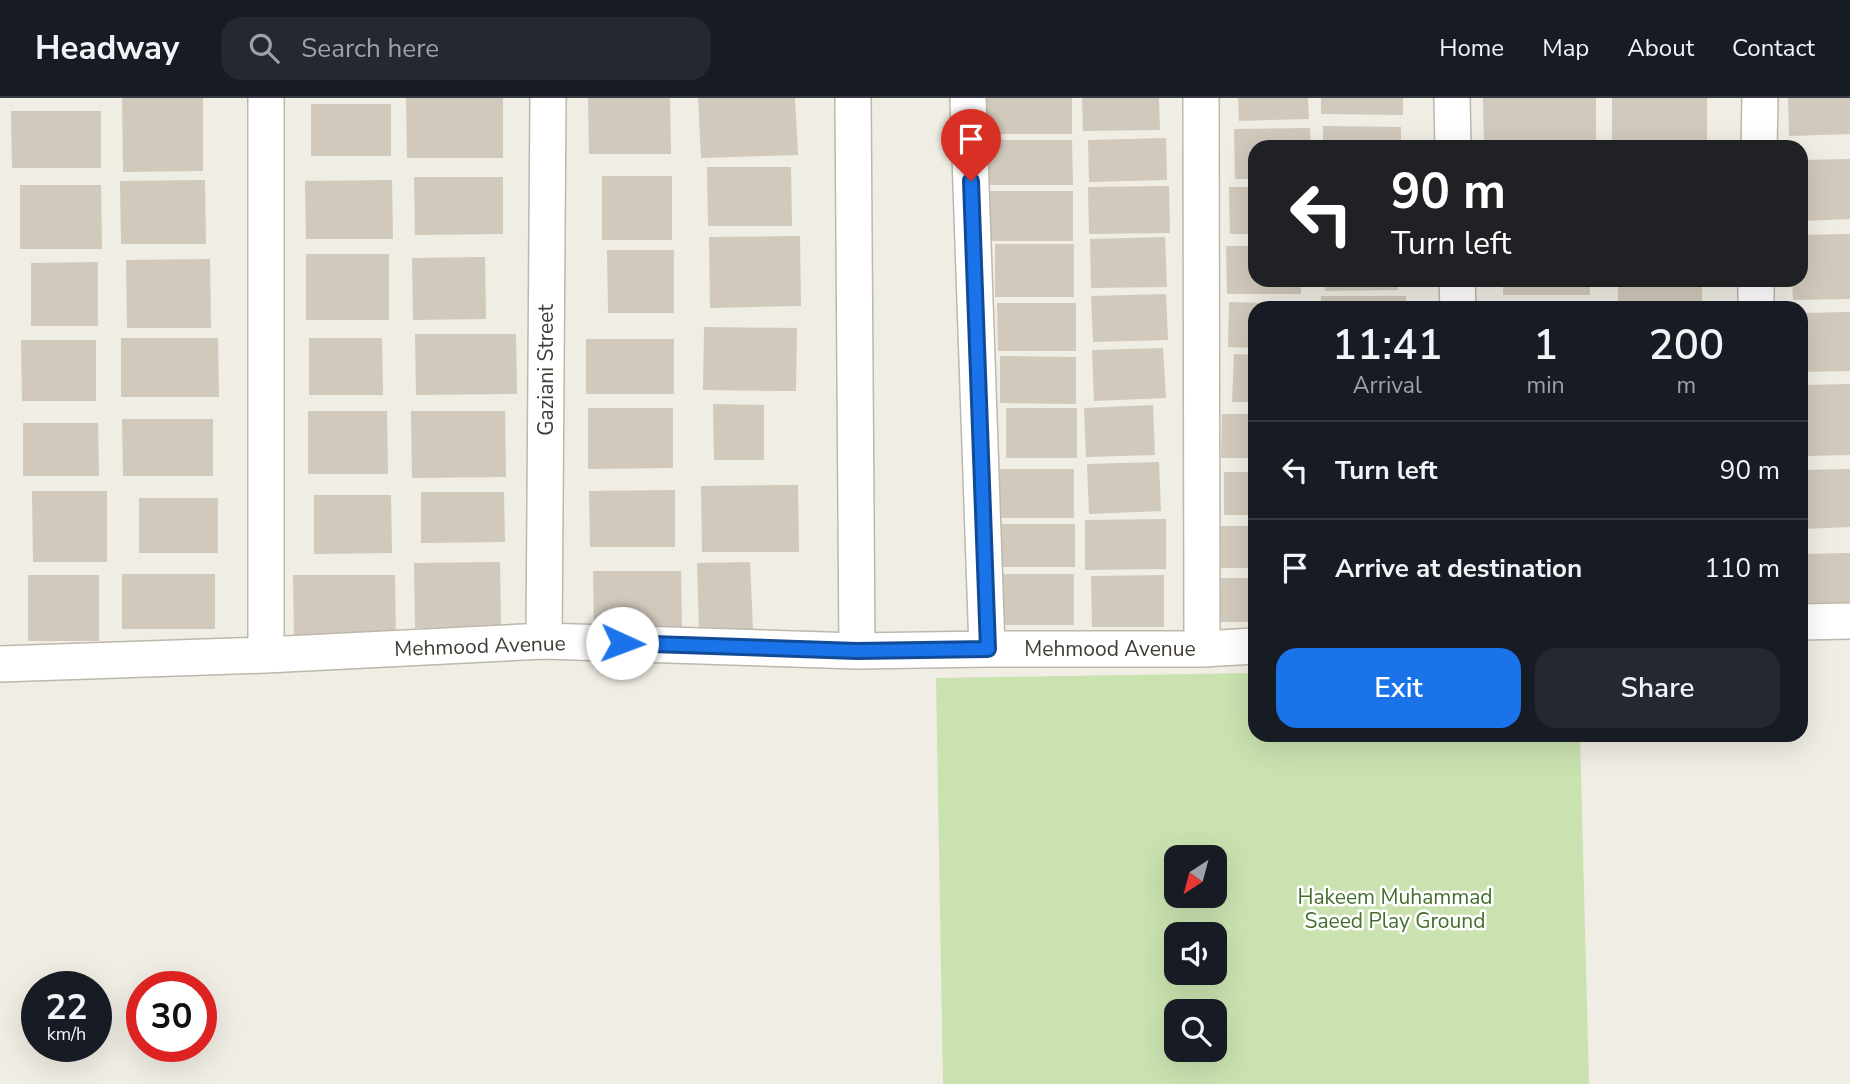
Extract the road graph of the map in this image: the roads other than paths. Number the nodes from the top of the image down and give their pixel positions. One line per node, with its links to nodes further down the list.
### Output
1 (265, 98): 17 (street)
2 (548, 98): 12 (street, Gaziani Street)
3 (853, 98): 16 (street)
4 (968, 98): 14 (street)
5 (1201, 98): 15 (street)
6 (1452, 98): 8 (street)
7 (1760, 98): 9 (street)
8 (1453, 140)
9 (1759, 140)
10 (1850, 621): 11 (street)
11 (1808, 622)
12 (544, 641): 16 (street, Mehmood Avenue); 17 (street, Mehmood Avenue)
13 (1248, 646): 15 (street, Mehmood Avenue)
14 (988, 649): 15 (street, Mehmood Avenue); 16 (street, Mehmood Avenue)
15 (1202, 649)
16 (857, 651)
17 (267, 655): 18 (street, Mehmood Avenue)
18 (0, 664)

